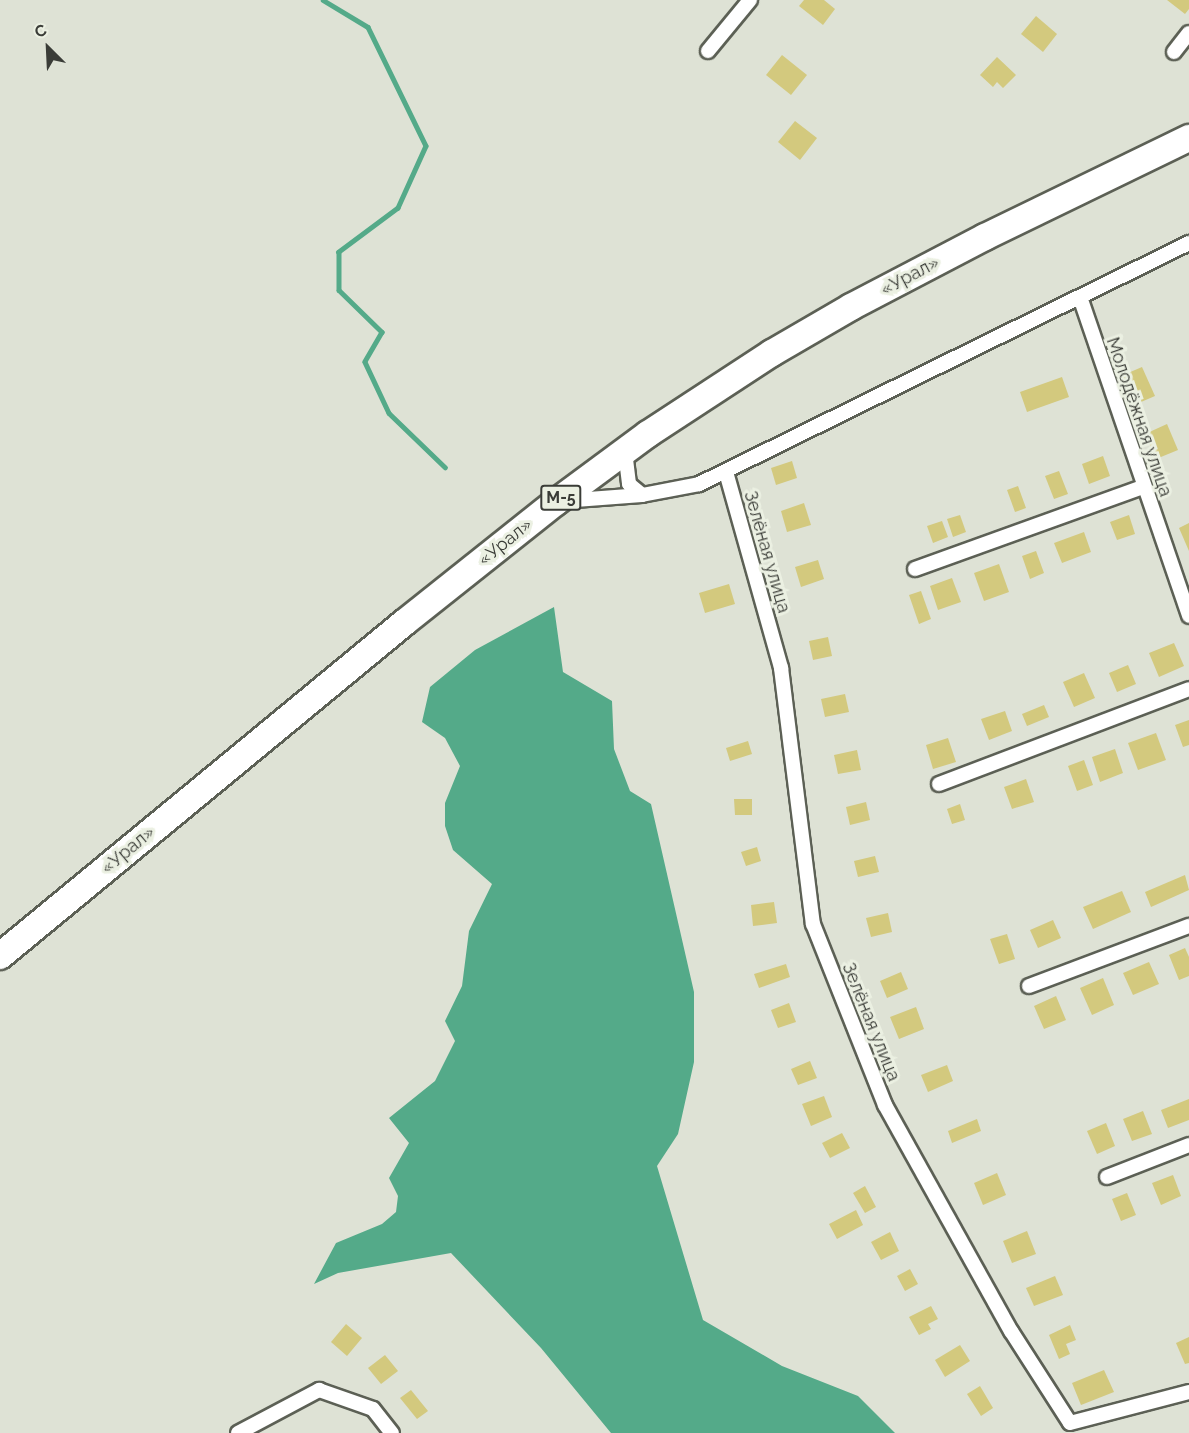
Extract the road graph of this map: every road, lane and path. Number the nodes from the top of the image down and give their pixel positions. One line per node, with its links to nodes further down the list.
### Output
1 (750, 0): 3 (street)
2 (1189, 33): 4 (street)
3 (708, 51)
4 (1174, 52)
5 (1189, 138): 8 (highway, «Урал» / М-5)
6 (1189, 243): 7 (street)
7 (1080, 297): 9 (street); 10 (street, Молодёжная улица)
8 (625, 451): 11 (street); 12 (highway, «Урал» / М-5)
9 (726, 472): 11 (street); 22 (street, Зелёная улица)
10 (1143, 487): 13 (street); 14 (street, Молодёжная улица)
11 (642, 495): 12 (street)
12 (556, 502): 18 (highway, «Урал» / М-5)
13 (915, 569)
14 (1189, 616)
15 (1189, 689): 16 (street)
16 (939, 784)
17 (1189, 926): 19 (street)
18 (0, 956)
19 (1029, 986)
20 (1189, 1145): 21 (street)
21 (1107, 1177)
22 (1189, 1392)
23 (238, 1433): 24 (street)
24 (392, 1433)

